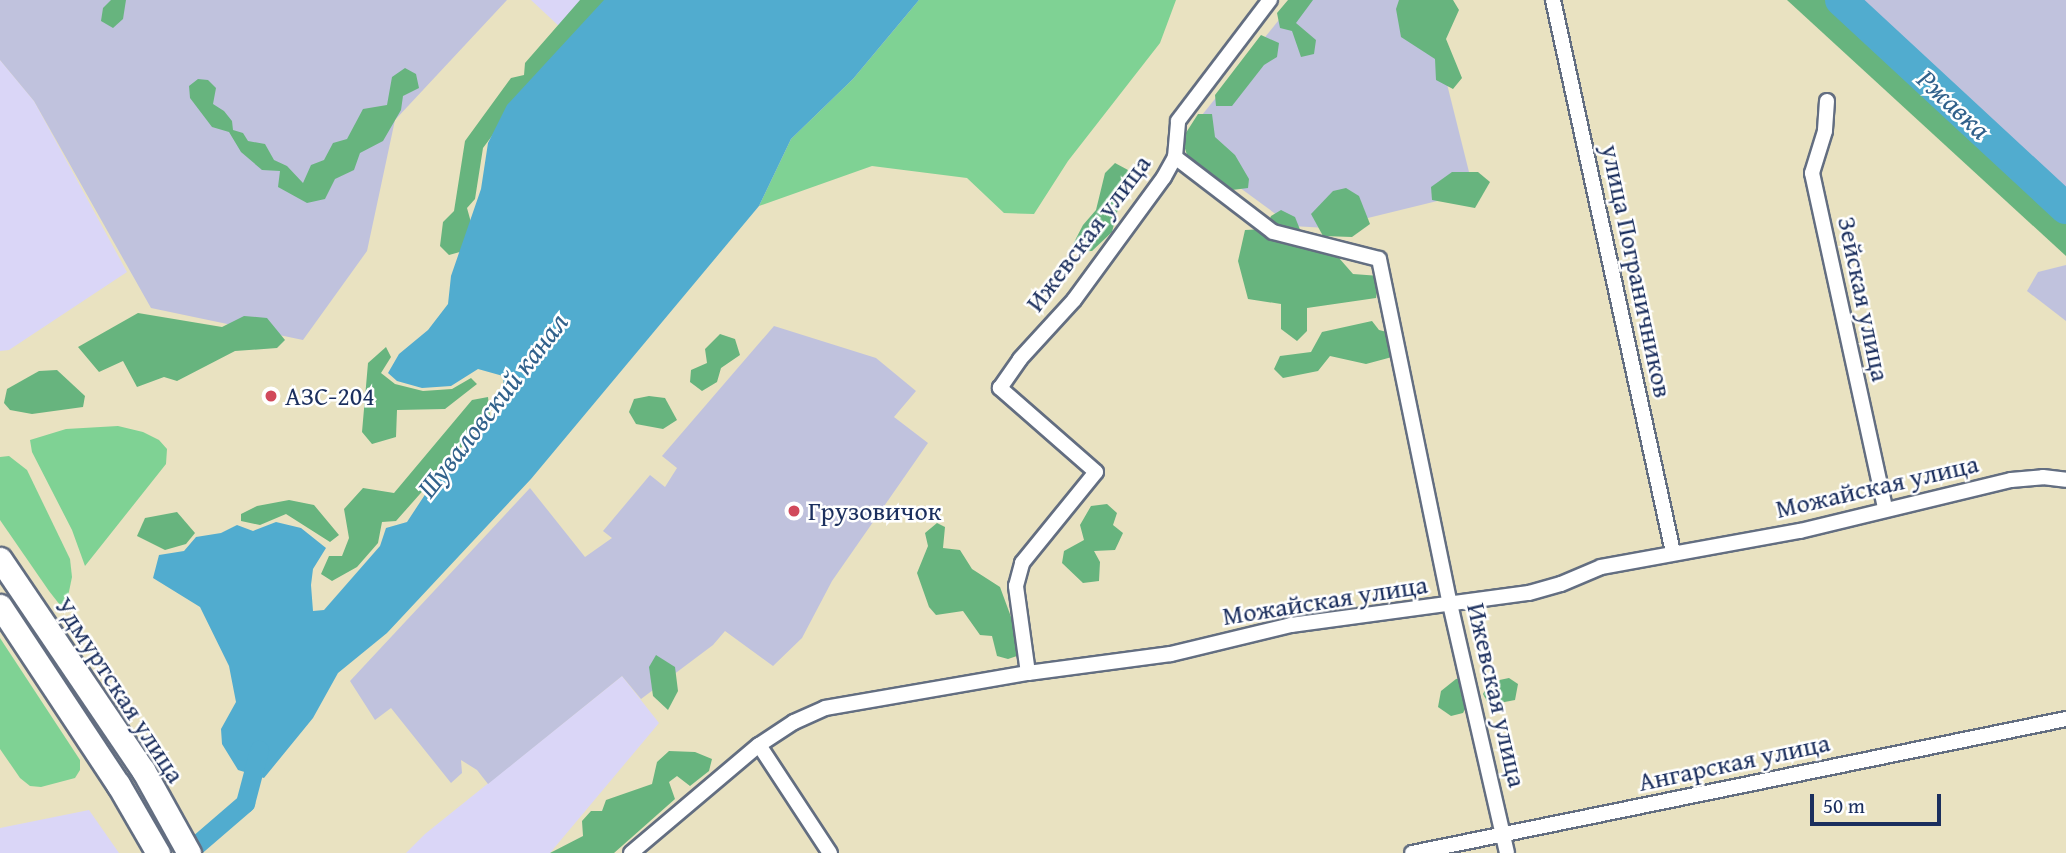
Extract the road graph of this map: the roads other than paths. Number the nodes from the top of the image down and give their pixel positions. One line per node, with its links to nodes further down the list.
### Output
1 (1270, 0): 4 (street)
2 (1553, 0): 7 (street, улица Пограничников)
3 (1827, 101): 6 (street, Зейская улица)
4 (1175, 157): 9 (street, Ижевская улица); 11 (street, Ижевская улица)
5 (2066, 480): 6 (street, Можайская улица)
6 (1885, 509): 7 (street, Можайская улица)
7 (1673, 552): 9 (street, Можайская улица)
8 (0, 559): 16 (main road, Удмуртская улица)
9 (1451, 604): 11 (street, Можайская улица); 14 (street, Ижевская улица)
10 (0, 606): 15 (main road, Удмуртская улица)
11 (1028, 673): 13 (street, Можайская улица)
12 (2066, 719): 14 (street, Ангарская улица)
13 (759, 745): 17 (street, Можайская улица); 18 (street)
14 (1503, 834): 19 (street, Ангарская улица); 20 (street, Ижевская улица)
15 (153, 844)
16 (189, 853)
17 (631, 853)
18 (830, 853)
19 (1412, 853)
20 (1507, 853)

